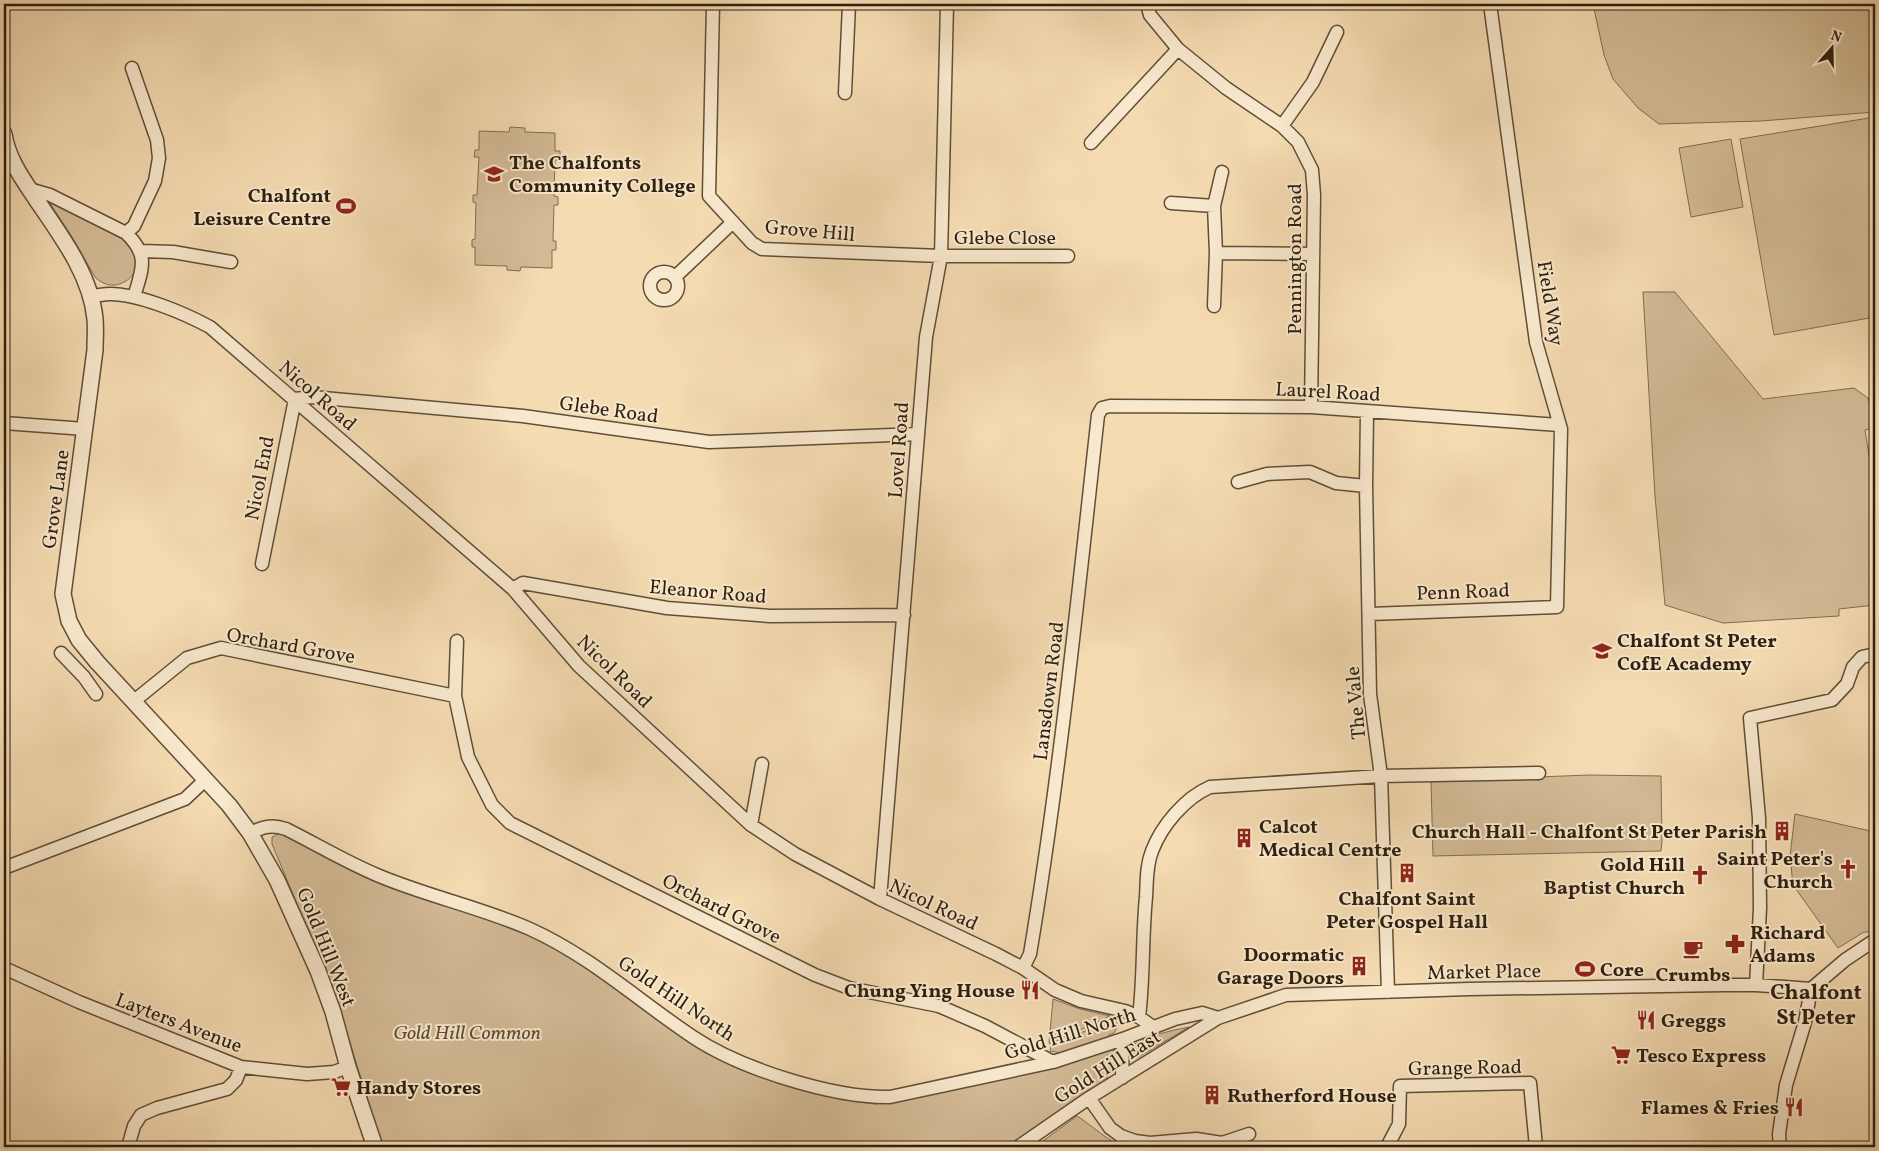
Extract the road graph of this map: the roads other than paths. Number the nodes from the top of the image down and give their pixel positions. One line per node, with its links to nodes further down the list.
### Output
1 (713, 4): 17 (street, Grove Hill)
2 (849, 4): 9 (street)
3 (946, 4): 22 (street, Lovel Road)
4 (1147, 4): 7 (street, Pennington Road)
5 (1490, 4): 34 (street, Field Way)
6 (1337, 32): 10 (street)
7 (1178, 49): 10 (street, Pennington Road); 12 (street)
8 (132, 68): 18 (street)
9 (846, 93)
10 (1282, 126): 21 (street, Pennington Road)
11 (4, 134): 14 (street, Grove Lane)
12 (1091, 143)
13 (1222, 172): 16 (street)
14 (29, 189): 18 (street); 26 (street, Grove Lane)
15 (1171, 203): 16 (street)
16 (1214, 206): 20 (street)
17 (733, 222): 22 (street, Grove Hill); 25 (street)
18 (126, 233): 19 (street)
19 (141, 252): 24 (street); 27 (street)
20 (1216, 254): 21 (street); 28 (street)
21 (1313, 254): 30 (street, Pennington Road)
22 (941, 256): 23 (street, Glebe Close); 36 (street, Lovel Road)
23 (1068, 256)
24 (231, 262)
25 (675, 277)
26 (90, 296): 27 (street, Nicol Road); 35 (street, Grove Lane)
27 (134, 297): 29 (street, Nicol Road)
28 (1214, 306)
29 (295, 399): 36 (street, Glebe Road); 39 (street, Nicol End); 40 (street, Nicol Road)
30 (1311, 406): 31 (street, Laurel Road); 32 (street, Laurel Road)
31 (1367, 412): 34 (street, Laurel Road); 38 (street, The Vale)
32 (1098, 415): 62 (street, Lansdown Road)
33 (4, 422): 35 (street)
34 (1560, 425): 41 (street, Field Way)
35 (85, 429): 47 (street, Grove Lane)
36 (918, 434): 43 (street, Lovel Road)
37 (1238, 482): 38 (street)
38 (1366, 486): 42 (street, The Vale)
39 (262, 564)
40 (512, 589): 43 (street, Eleanor Road); 56 (street, Nicol Road)
41 (1557, 607): 42 (street, Penn Road)
42 (1370, 614): 54 (street, The Vale)
43 (904, 615): 59 (street, Lovel Road)
44 (457, 641): 50 (street, Orchard Grove)
45 (61, 653): 48 (street)
46 (1875, 654): 63 (street)
47 (97, 662): 48 (street); 51 (street, Grove Lane)
48 (84, 677): 49 (street)
49 (96, 694)
50 (455, 696): 51 (street, Orchard Grove); 70 (street, Orchard Grove)
51 (134, 701): 55 (street, Grove Lane)
52 (762, 764): 56 (street)
53 (1539, 773): 54 (street)
54 (1381, 776): 65 (street, The Vale); 66 (street)
55 (205, 780): 57 (street, Gold Hill West); 58 (street)
56 (751, 825): 59 (street, Nicol Road)
57 (250, 834): 70 (street, Gold Hill North); 72 (street, Gold Hill West)
58 (4, 868)
59 (880, 899): 62 (street, Nicol Road)
60 (1875, 940): 64 (street)
61 (4, 968): 71 (street, Layters Avenue)
62 (1023, 968): 66 (street, Nicol Road)
63 (1756, 984): 64 (street, Market Place); 65 (street, Market Place)
64 (1811, 990): 81 (street)
65 (1388, 992): 67 (street, Market Place)
66 (1138, 1017): 68 (street, Nicol Road)
67 (1218, 1018): 68 (street, Gold Hill North); 73 (street, Gold Hill East)
68 (1153, 1027): 69 (street, Gold Hill North)
69 (1123, 1039): 70 (street, Gold Hill North); 73 (street)
70 (1053, 1062)
71 (241, 1067): 72 (street, Layters Avenue); 76 (street)
72 (348, 1067): 77 (street, Gold Hill West)
73 (1122, 1078): 74 (street, Gold Hill East)
74 (1089, 1098): 75 (street); 78 (street, Gold Hill East)
75 (1249, 1134)
76 (128, 1147)
77 (376, 1147)
78 (1018, 1147)
79 (1387, 1147): 80 (street, Grange Road)
80 (1536, 1147)
81 (1780, 1147)

